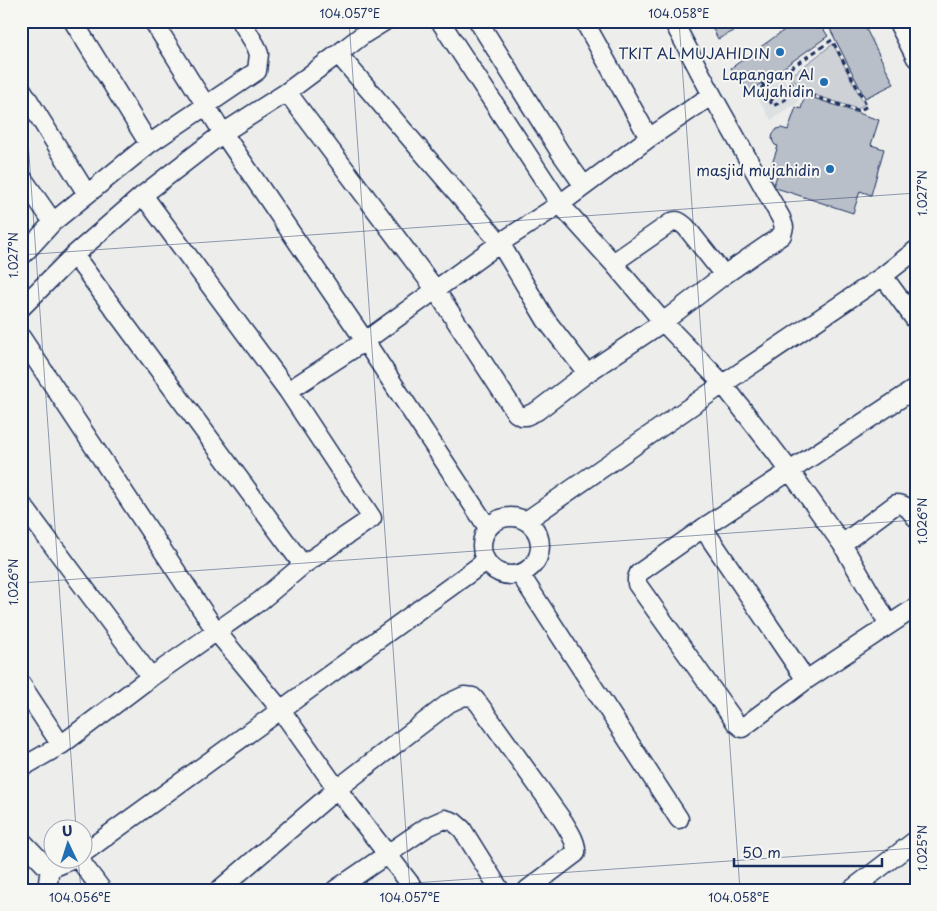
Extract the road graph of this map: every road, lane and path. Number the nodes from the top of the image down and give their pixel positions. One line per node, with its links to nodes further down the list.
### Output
1 (73, 21): 25 (street)
2 (154, 21): 22 (street)
3 (241, 21): 22 (street)
4 (384, 21): 10 (street)
5 (440, 21): 30 (street)
6 (478, 21): 27 (street)
7 (584, 21): 24 (street)
8 (673, 21): 20 (street)
9 (897, 21): 12 (street)
10 (360, 27): 11 (street)
11 (338, 54): 17 (street); 32 (street)
12 (916, 58)
13 (785, 72): 14 (path); 16 (path); 16 (path)
14 (763, 84): 18 (path); 21 (path)
15 (21, 88): 28 (street)
16 (796, 89): 19 (path)
17 (287, 92): 23 (street); 39 (street)
18 (753, 94)
19 (786, 94): 21 (path); 21 (path)
20 (712, 95): 24 (street); 37 (street)
21 (770, 101)
22 (206, 105): 23 (street); 25 (street)
23 (223, 133): 29 (street); 44 (street)
24 (649, 138): 27 (street)
25 (149, 144): 28 (street)
26 (21, 176): 31 (street)
27 (584, 186): 30 (street)
28 (87, 194): 31 (street)
29 (143, 195): 34 (street); 48 (street)
30 (560, 204): 32 (street); 36 (street)
31 (53, 222): 35 (street)
32 (500, 243): 39 (street); 45 (street)
33 (916, 250): 38 (street)
34 (74, 255): 40 (street); 57 (street)
35 (21, 257)
36 (613, 263): 37 (street); 42 (street)
37 (724, 275): 42 (street)
38 (883, 276): 41 (street); 46 (street)
39 (435, 289): 44 (street); 45 (street)
40 (21, 308)
41 (916, 321)
42 (663, 322): 45 (street); 46 (street)
43 (21, 337): 61 (street)
44 (365, 341): 48 (street); 53 (street)
45 (587, 373)
46 (723, 384): 49 (street); 52 (street)
47 (916, 388): 49 (street)
48 (288, 391): 57 (street)
49 (790, 471): 54 (street); 55 (street)
50 (21, 503): 62 (street)
51 (916, 518): 55 (street)
52 (526, 521): 53 (street); 58 (street)
53 (488, 528): 56 (street)
54 (703, 528): 63 (street); 63 (street)
55 (842, 544): 60 (street)
56 (486, 561): 58 (street); 65 (street)
57 (303, 565): 61 (street)
58 (520, 574): 69 (street)
59 (916, 607): 60 (street)
60 (889, 624): 63 (street)
61 (216, 631): 62 (street); 65 (street)
62 (151, 677): 66 (street)
63 (806, 680)
64 (21, 684): 66 (street)
65 (281, 710): 68 (street); 72 (street)
66 (61, 745): 67 (street)
67 (21, 768)
68 (337, 788): 73 (street); 79 (street); 83 (street)
69 (679, 819)
70 (21, 840): 74 (street)
71 (916, 840): 84 (street)
72 (92, 847)
73 (388, 855): 80 (street); 81 (street); 82 (street)
74 (42, 862)
75 (50, 868): 77 (street)
76 (85, 868): 78 (street)
77 (47, 890)
78 (102, 890)
79 (219, 890)
80 (336, 890)
81 (415, 890)
82 (500, 890)
83 (527, 890)
84 (851, 890)

